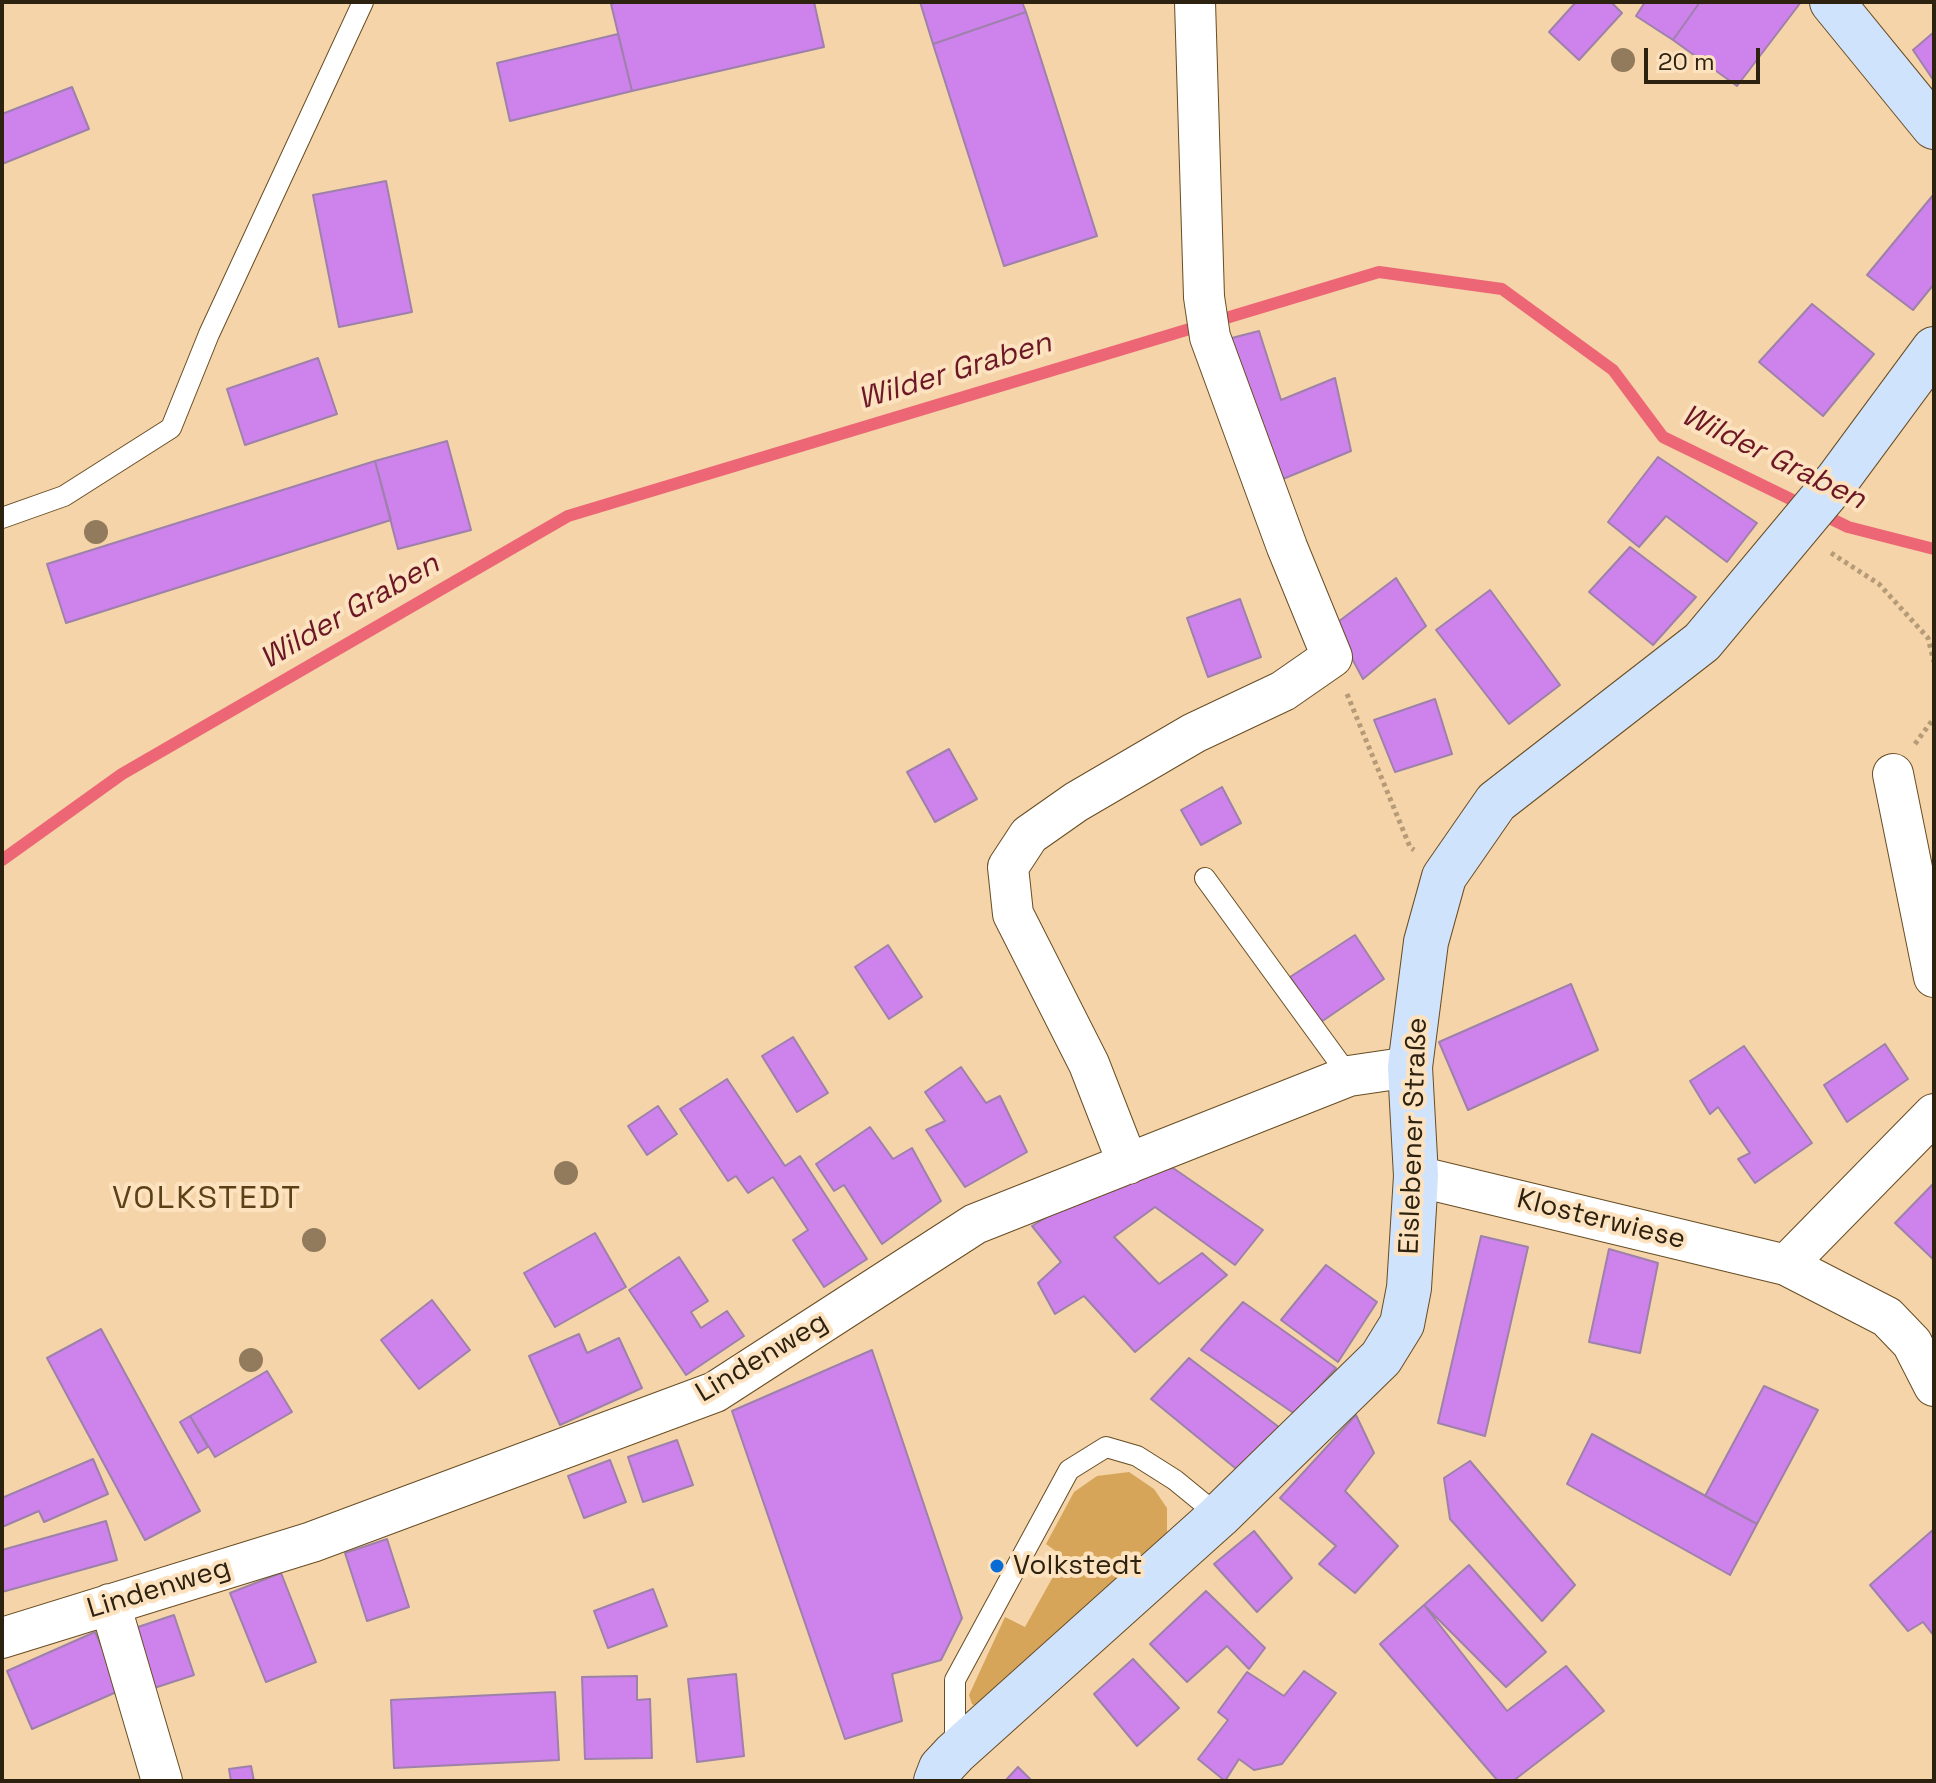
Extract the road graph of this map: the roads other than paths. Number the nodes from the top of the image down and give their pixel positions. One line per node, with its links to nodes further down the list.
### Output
1 (363, 2): 6 (lane)
2 (1195, 2): 13 (street)
3 (1832, 2): 4 (main road)
4 (1934, 127)
5 (1934, 349): 10 (main road, Eislebener Straße)
6 (2, 518)
7 (1893, 774): 9 (street)
8 (1205, 878): 11 (lane)
9 (1934, 977)
10 (1410, 1067): 11 (street, Lindenweg); 14 (main road, Eislebener Straße)
11 (1349, 1076): 13 (street, Lindenweg)
12 (1934, 1114): 15 (street)
13 (1128, 1164): 18 (street, Lindenweg)
14 (1416, 1176): 15 (street, Klosterwiese); 17 (main road, Eislebener Straße)
15 (1786, 1265): 16 (street, Klosterwiese)
16 (1934, 1386)
17 (1219, 1516): 20 (main road, Eislebener Straße); 20 (lane)
18 (110, 1604): 19 (street, Lindenweg); 21 (street)
19 (2, 1638)
20 (946, 1767)
21 (162, 1781)

